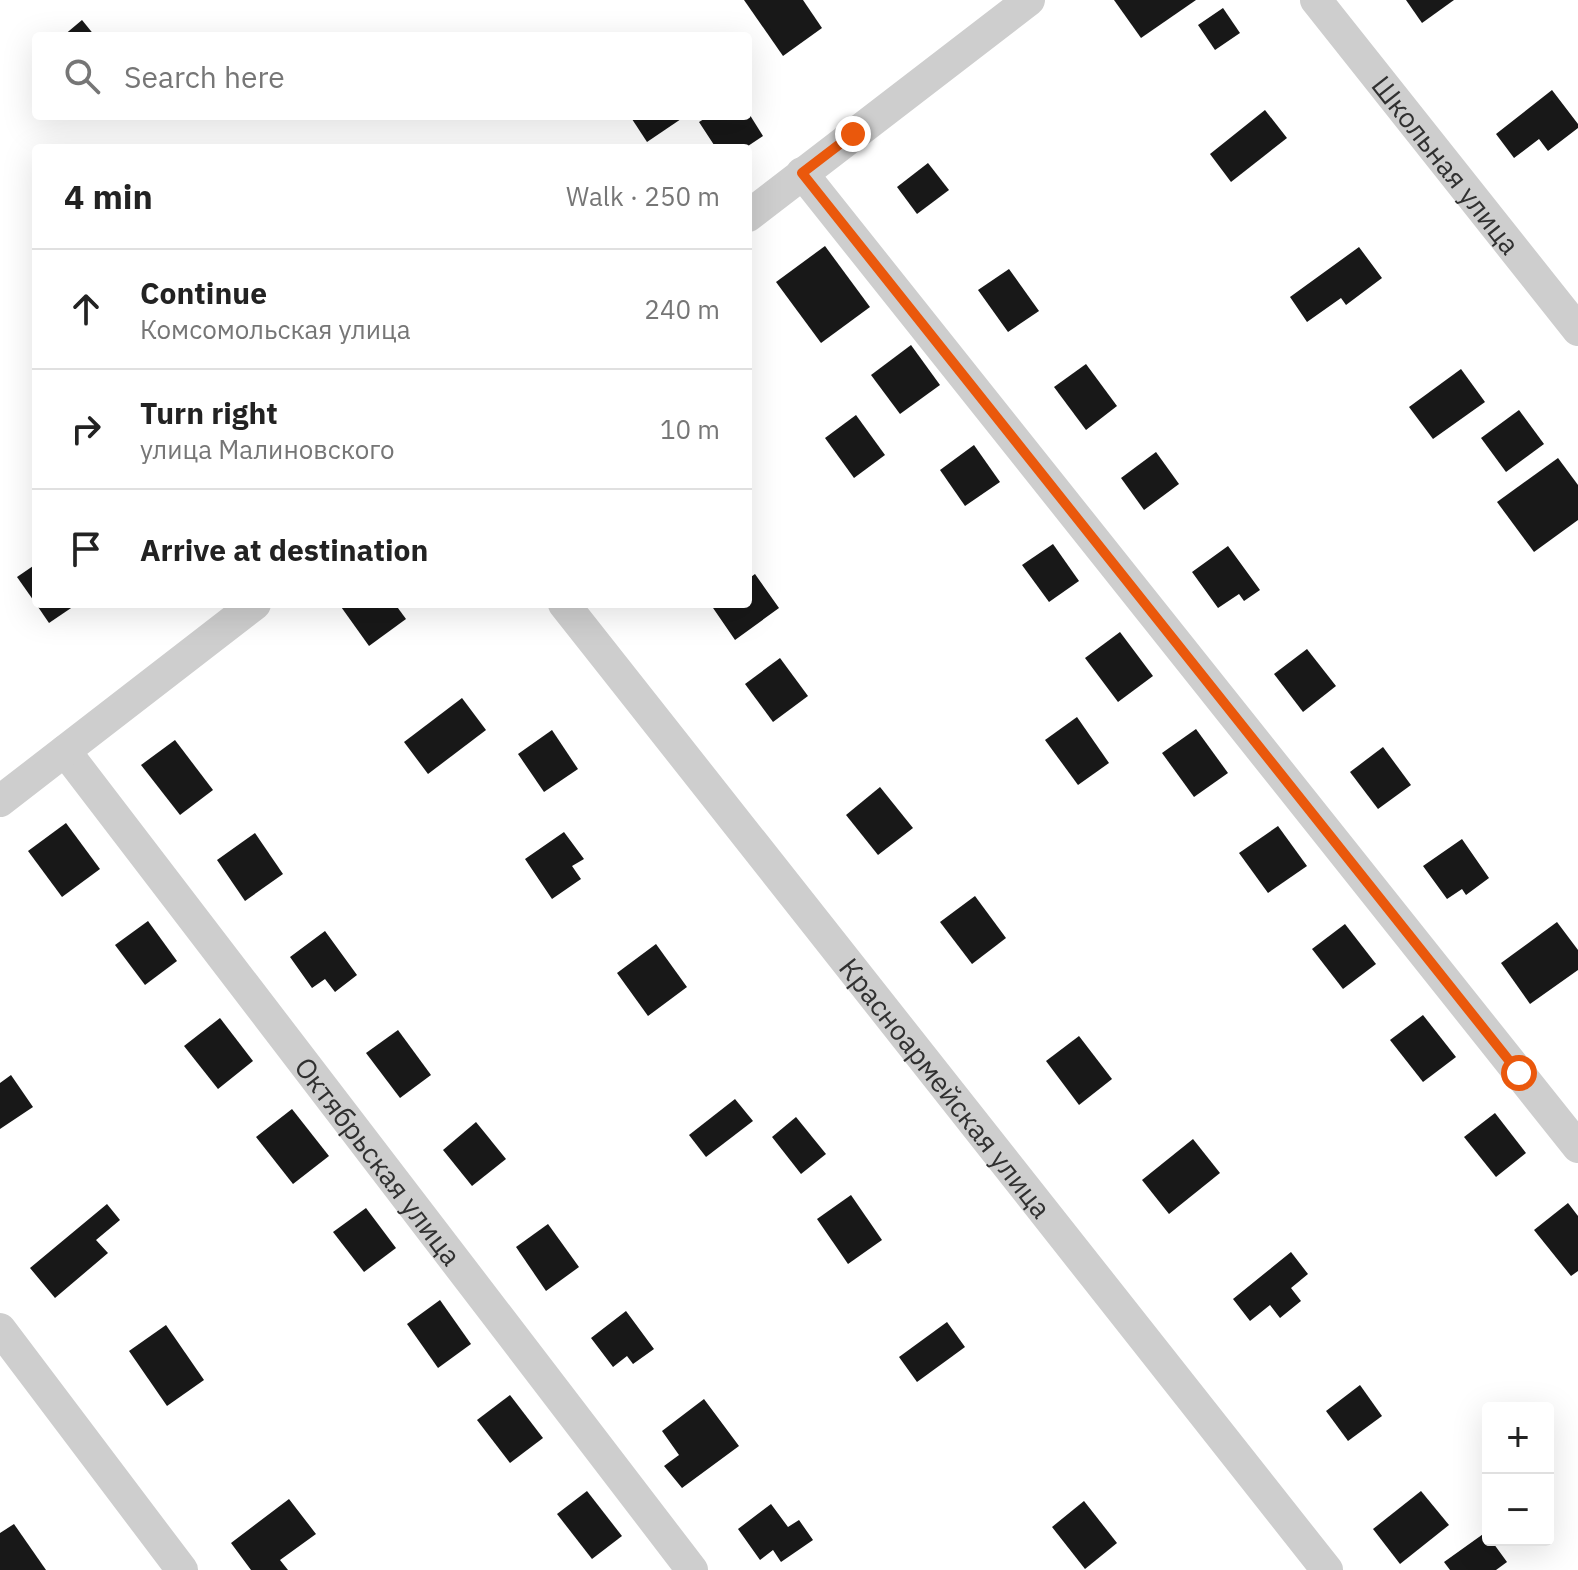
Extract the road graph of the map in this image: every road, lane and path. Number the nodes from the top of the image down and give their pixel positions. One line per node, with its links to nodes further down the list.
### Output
1 (1029, 0): 3 (street)
2 (1316, 0): 5 (street, Школьная улица)
3 (802, 173): 4 (street); 10 (street)
4 (752, 213)
5 (1578, 330)
6 (250, 608): 8 (street)
7 (567, 608): 14 (street, Красноармейская улица)
8 (65, 751): 9 (street); 13 (street, Октябрьская улица)
9 (0, 801)
10 (1578, 1147)
11 (0, 1329): 12 (street)
12 (182, 1570)
13 (692, 1570)
14 (1327, 1570)

